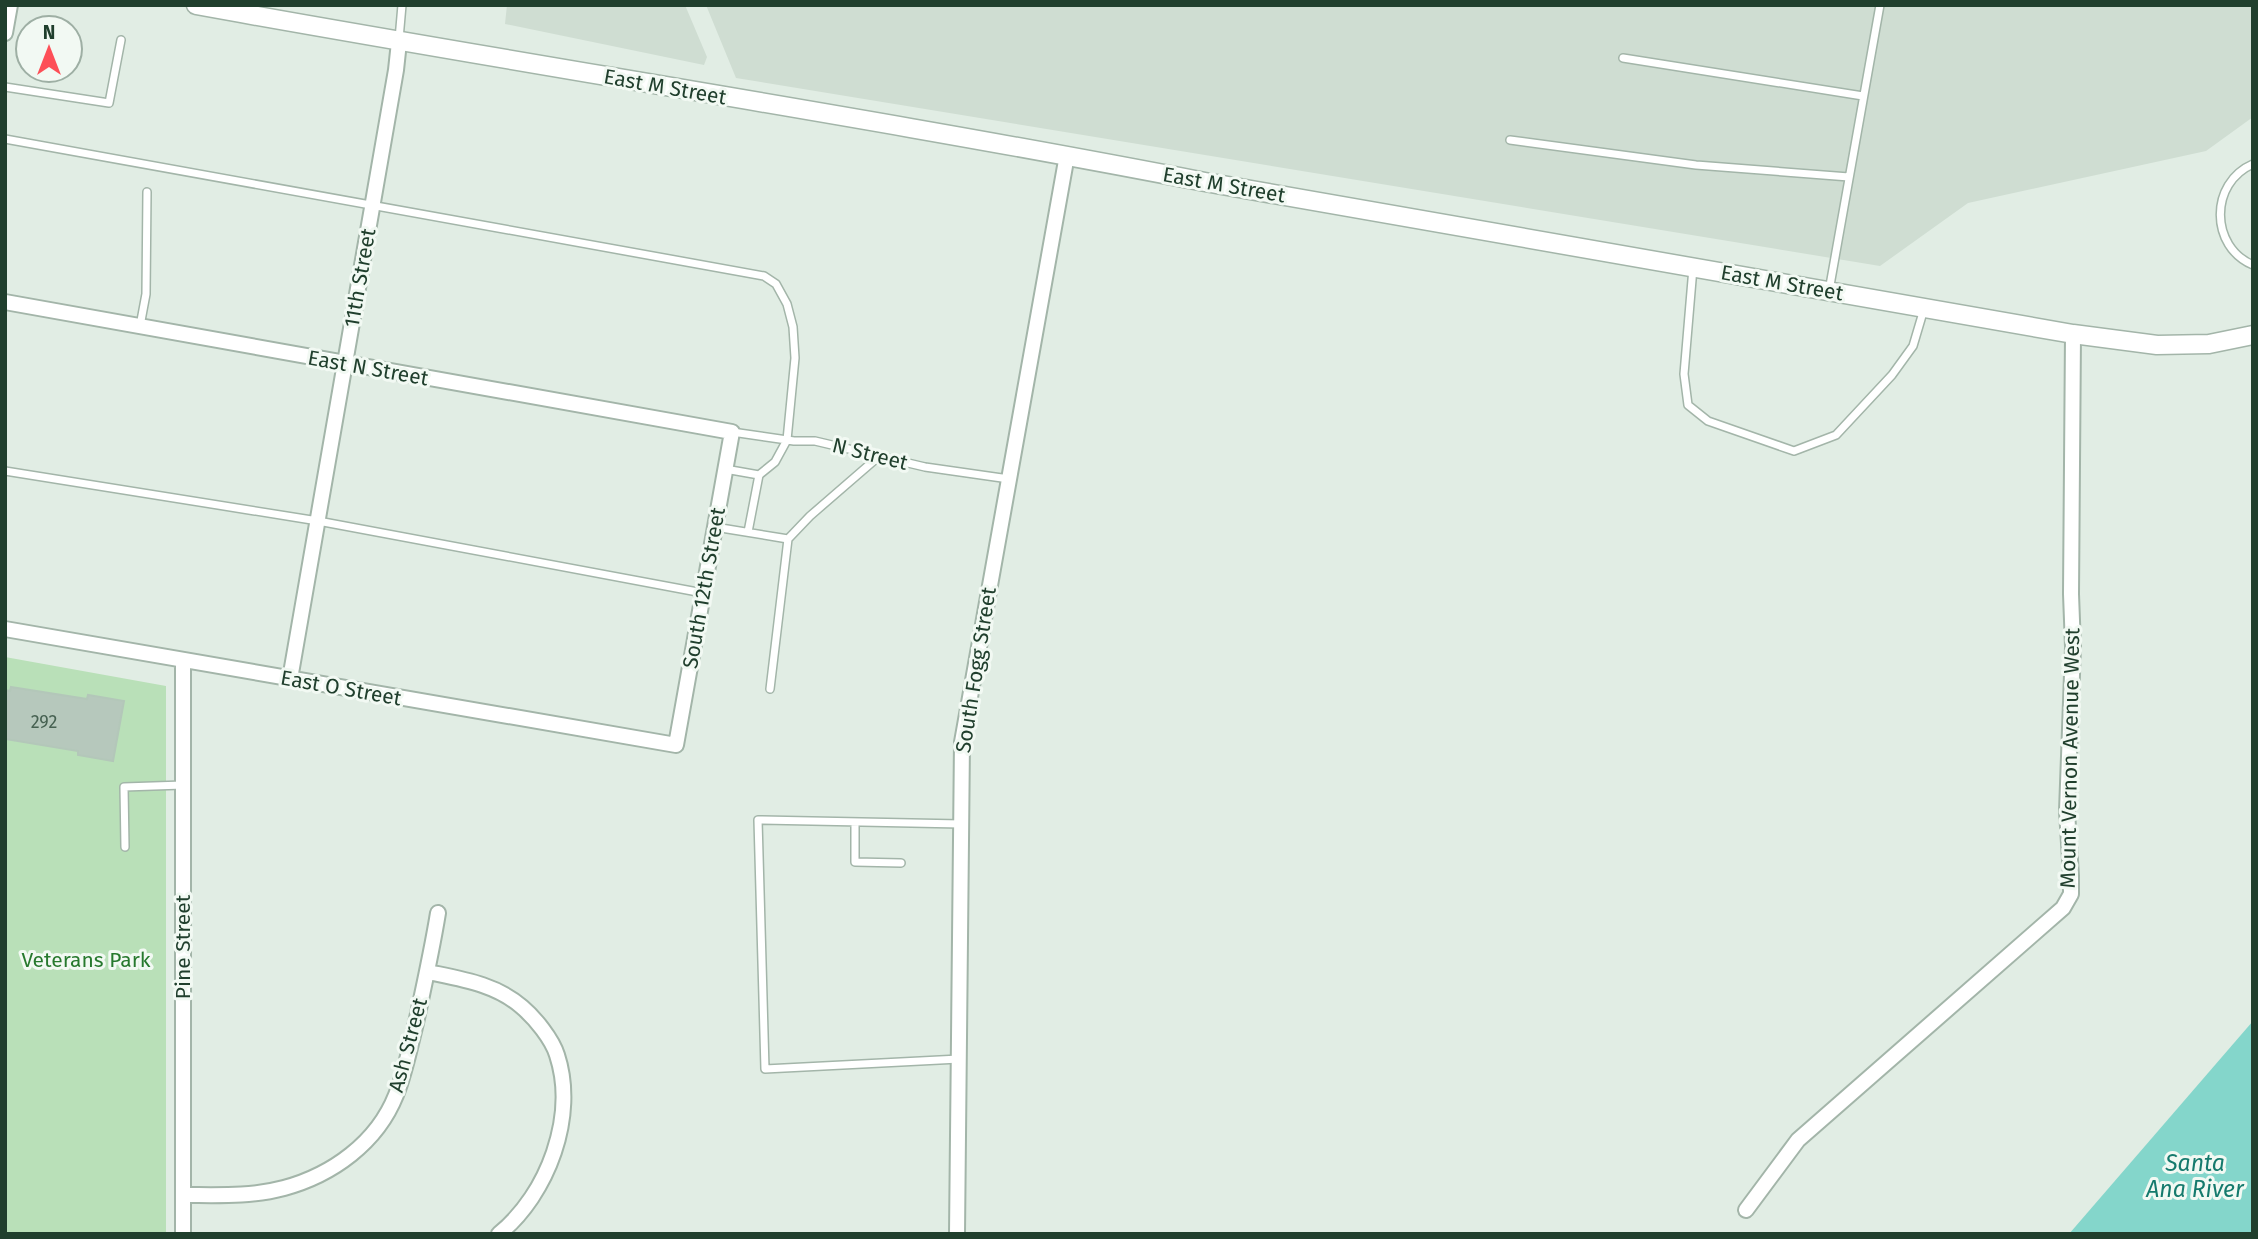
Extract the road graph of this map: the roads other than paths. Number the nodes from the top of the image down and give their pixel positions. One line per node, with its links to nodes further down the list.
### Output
1 (10, 5): 5 (street)
2 (196, 5): 7 (street, East M Street)
3 (402, 5): 7 (lane)
4 (1880, 5): 10 (lane)
5 (5, 33)
6 (121, 40): 9 (lane)
7 (399, 42): 13 (street, East M Street); 17 (street, 11th Street)
8 (1623, 58): 10 (lane)
9 (5, 87)
10 (1863, 96): 15 (lane)
11 (5, 139): 17 (lane)
12 (1510, 140): 15 (lane)
13 (1067, 155): 19 (street, East M Street); 33 (street, South Fogg Street)
14 (2253, 164): 18 (lane)
15 (1849, 177): 20 (lane)
16 (146, 192): 23 (lane)
17 (372, 206): 26 (street, 11th Street); 28 (lane)
18 (2253, 265)
19 (1693, 268): 20 (street, East M Street); 22 (lane)
20 (1829, 291): 22 (street, East M Street)
21 (5, 302): 23 (street, East N Street)
22 (1924, 308): 24 (street, East M Street)
23 (140, 327): 26 (street, East N Street)
24 (2073, 334): 25 (street, East M Street); 53 (street, Mount Vernon Avenue West)
25 (2253, 335)
26 (345, 364): 27 (street, East N Street); 34 (street, 11th Street)
27 (732, 432): 28 (lane, N Street); 30 (street, South 12th Street)
28 (788, 440): 29 (lane, N Street); 32 (lane)
29 (877, 457): 33 (lane, N Street); 37 (lane)
30 (725, 469): 32 (lane); 35 (street, South 12th Street)
31 (5, 471): 34 (lane)
32 (759, 475): 36 (lane)
33 (1009, 479): 46 (street, South Fogg Street)
34 (318, 521): 38 (lane); 41 (street, 11th Street)
35 (715, 527): 36 (lane); 38 (street, South 12th Street)
36 (748, 532): 37 (lane)
37 (789, 539): 42 (lane)
38 (703, 593): 43 (street, South 12th Street)
39 (5, 629): 40 (street, East O Street)
40 (183, 660): 41 (street, East O Street); 44 (street, Pine Street)
41 (290, 679): 43 (street, East O Street)
42 (770, 689)
43 (676, 745)
44 (184, 785): 47 (lane); 52 (street, Pine Street)
45 (855, 822): 46 (lane); 48 (lane); 51 (lane)
46 (961, 824): 51 (street, South Fogg Street)
47 (124, 848)
48 (901, 863)
49 (438, 913): 50 (street, Ash Street)
50 (428, 972): 52 (street, Ash Street); 55 (street)
51 (959, 1059): 56 (street, South Fogg Street)
52 (183, 1195): 54 (street, Pine Street)
53 (1746, 1210)
54 (183, 1234)
55 (499, 1234)
56 (957, 1234)

